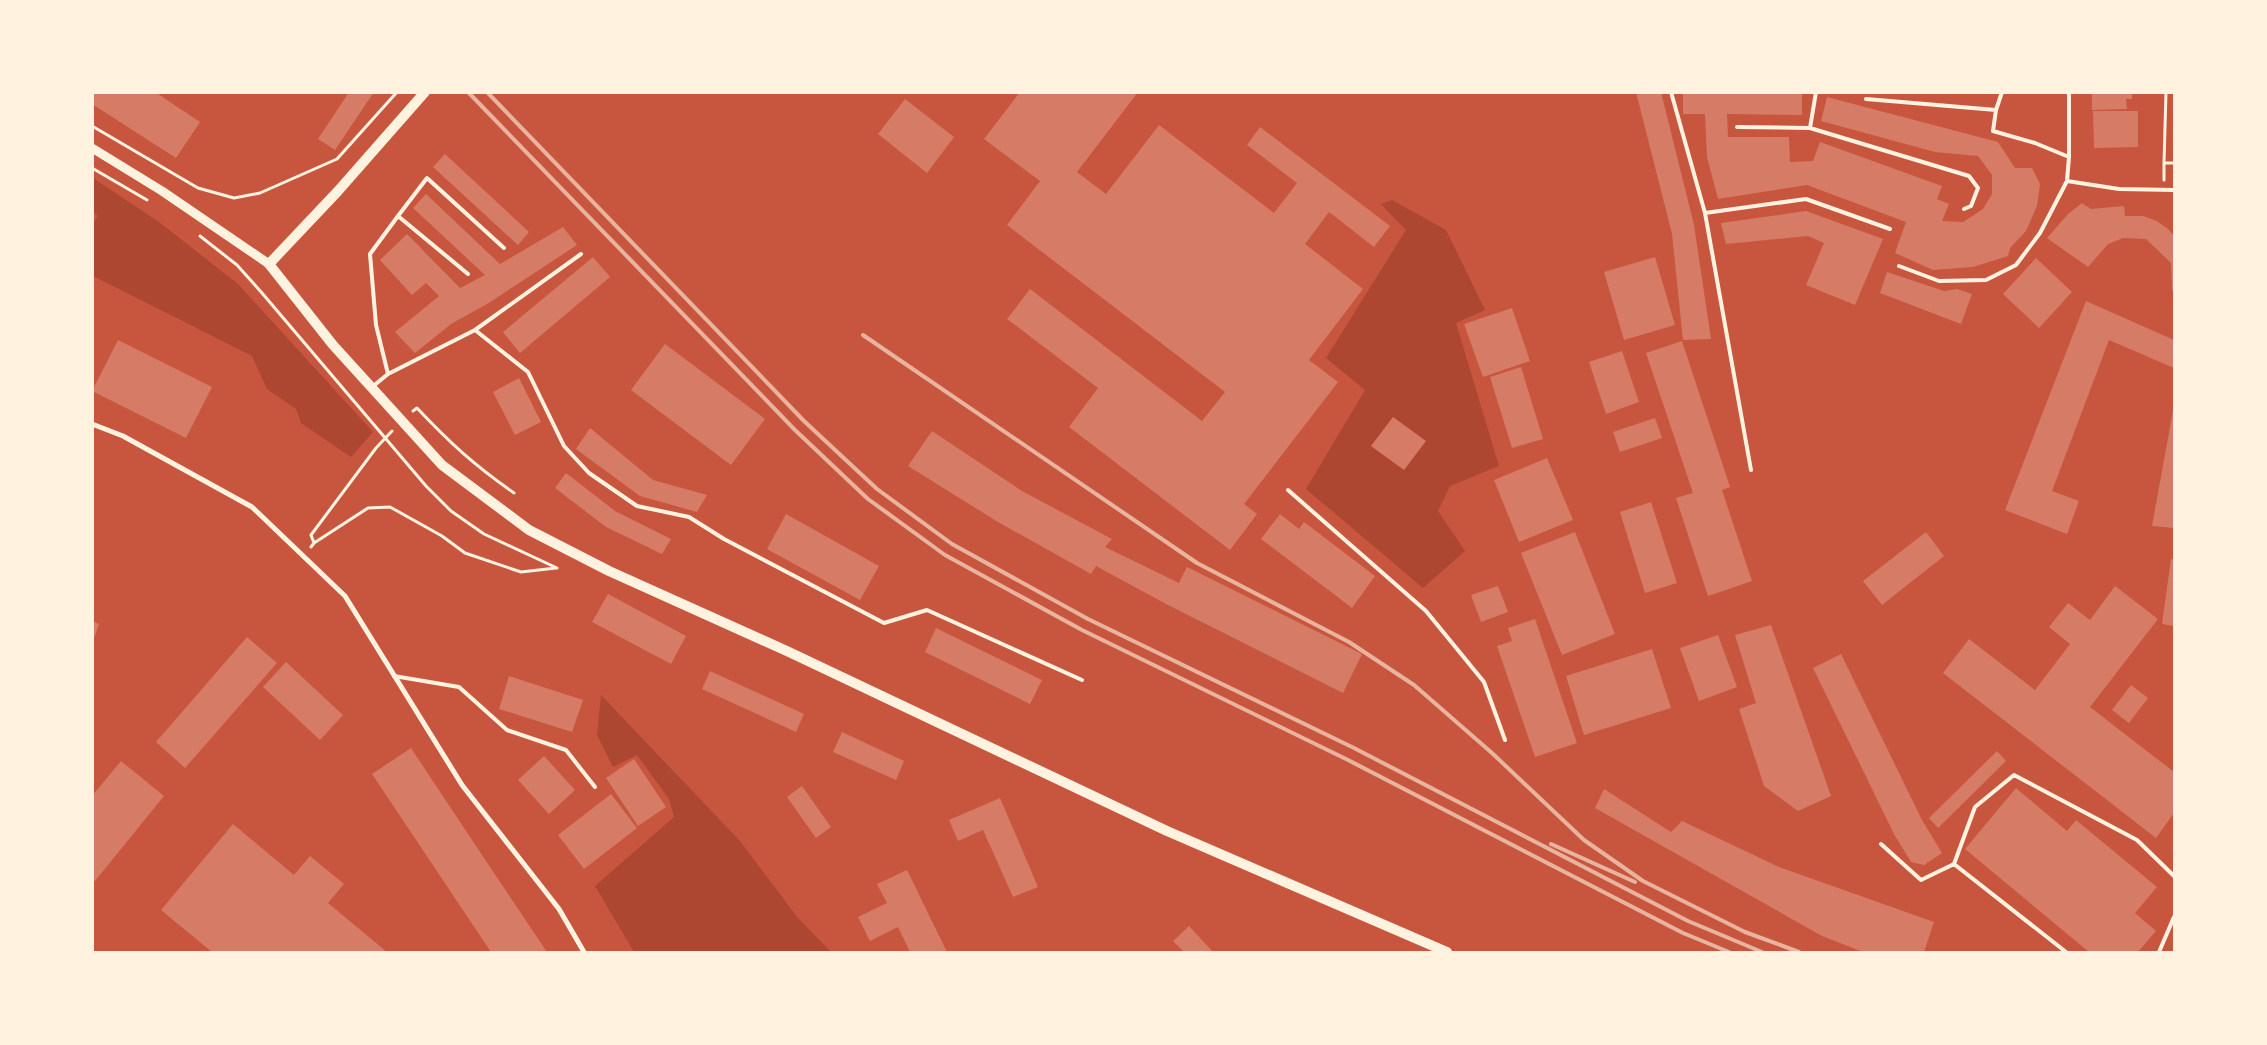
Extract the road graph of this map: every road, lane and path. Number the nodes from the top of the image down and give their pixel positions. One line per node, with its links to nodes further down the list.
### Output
1 (396, 92): 10 (path)
2 (425, 92): 27 (main road)
3 (1672, 92): 21 (lane)
4 (1816, 92): 12 (lane)
5 (2002, 92): 9 (lane)
6 (2069, 92): 14 (lane)
7 (2166, 92): 15 (path)
8 (1866, 99): 9 (lane)
9 (1996, 110): 14 (lane)
10 (92, 126)
11 (1737, 126): 12 (lane)
12 (1810, 128): 20 (lane)
13 (92, 148): 27 (street)
14 (2069, 157): 17 (lane)
15 (2174, 163)
16 (92, 168): 19 (path)
17 (2067, 181): 18 (lane); 28 (lane)
18 (2174, 190)
19 (148, 201)
20 (1964, 210)
21 (1706, 213): 23 (lane); 36 (lane)
22 (398, 216): 25 (lane); 29 (lane); 31 (lane)
23 (1890, 229)
24 (194, 231): 40 (path)
25 (504, 248)
26 (581, 254): 30 (lane)
27 (268, 264): 32 (main road)
28 (1899, 266)
29 (468, 274)
30 (475, 330): 31 (lane); 42 (lane)
31 (388, 374): 32 (lane)
32 (371, 388): 50 (main road)
33 (417, 408): 38 (path)
34 (92, 424): 41 (street)
35 (376, 448): 39 (path)
36 (1751, 470)
37 (1288, 490): 43 (lane)
38 (514, 493)
39 (311, 535)
40 (314, 543)
41 (394, 676): 44 (lane); 49 (street)
42 (1082, 680)
43 (1505, 740)
44 (595, 787)
45 (1881, 844): 46 (lane)
46 (1954, 864): 47 (lane); 51 (lane)
47 (2174, 876)
48 (2174, 917): 52 (lane)
49 (584, 952)
50 (1447, 952)
51 (2066, 952)
52 (2159, 952)

